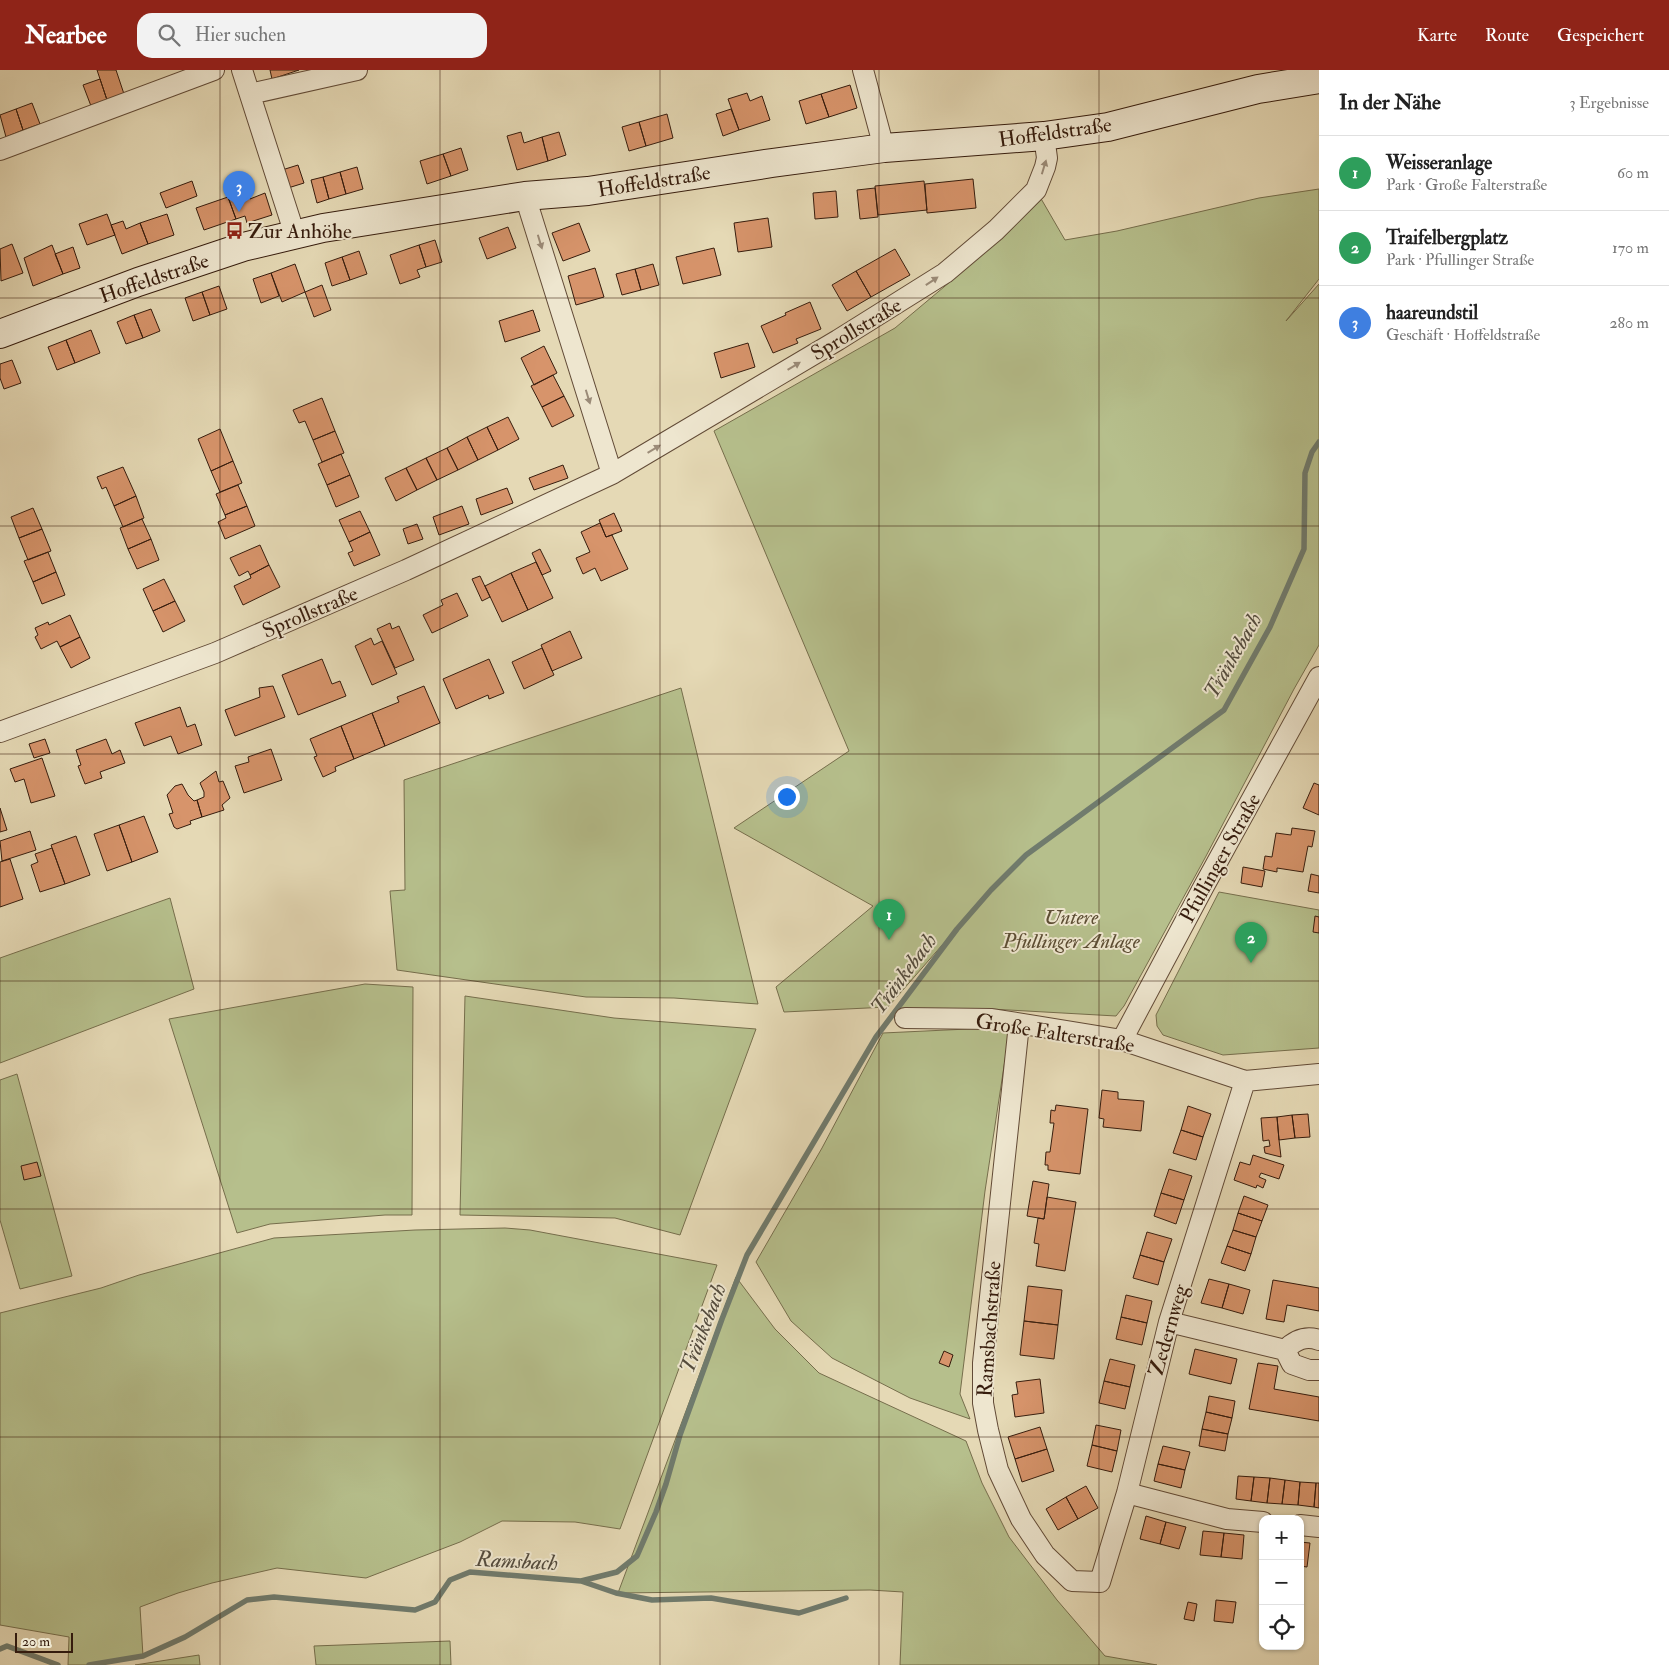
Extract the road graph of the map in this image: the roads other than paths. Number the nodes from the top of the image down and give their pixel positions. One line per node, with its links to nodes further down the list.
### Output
1 (214, 70): 9 (street)
2 (242, 70): 6 (street)
3 (357, 70): 6 (street)
4 (862, 70): 8 (street)
5 (1319, 79): 7 (street, Hoffeldstraße)
6 (250, 94): 11 (street)
7 (1044, 136): 8 (street, Hoffeldstraße); 13 (street, Sprollstraße, one-way to 7)
8 (884, 148): 10 (street, Hoffeldstraße)
9 (0, 150)
10 (525, 196): 11 (street, Hoffeldstraße); 13 (street, one-way to 13)
11 (295, 235): 12 (street, Hoffeldstraße)
12 (0, 334)
13 (612, 474): 15 (street, Sprollstraße)
14 (1319, 677): 18 (street, Pfullinger Straße)
15 (0, 732)
16 (905, 1018): 17 (street, Große Falterstraße)
17 (1019, 1024): 18 (street, Große Falterstraße); 29 (street, Ramsbachstraße)
18 (1122, 1040): 20 (street, Große Falterstraße)
19 (1319, 1074): 20 (street, Große Falterstraße)
20 (1245, 1081): 21 (street, Zedernweg)
21 (1169, 1322): 23 (street); 25 (street, Zedernweg)
22 (1319, 1340): 23 (street)
23 (1286, 1350): 24 (street)
24 (1319, 1370)
25 (1127, 1493): 26 (street); 29 (street, Zedernweg)
26 (1259, 1522)
27 (1304, 1525): 28 (street)
28 (1319, 1527)
29 (1100, 1582)

